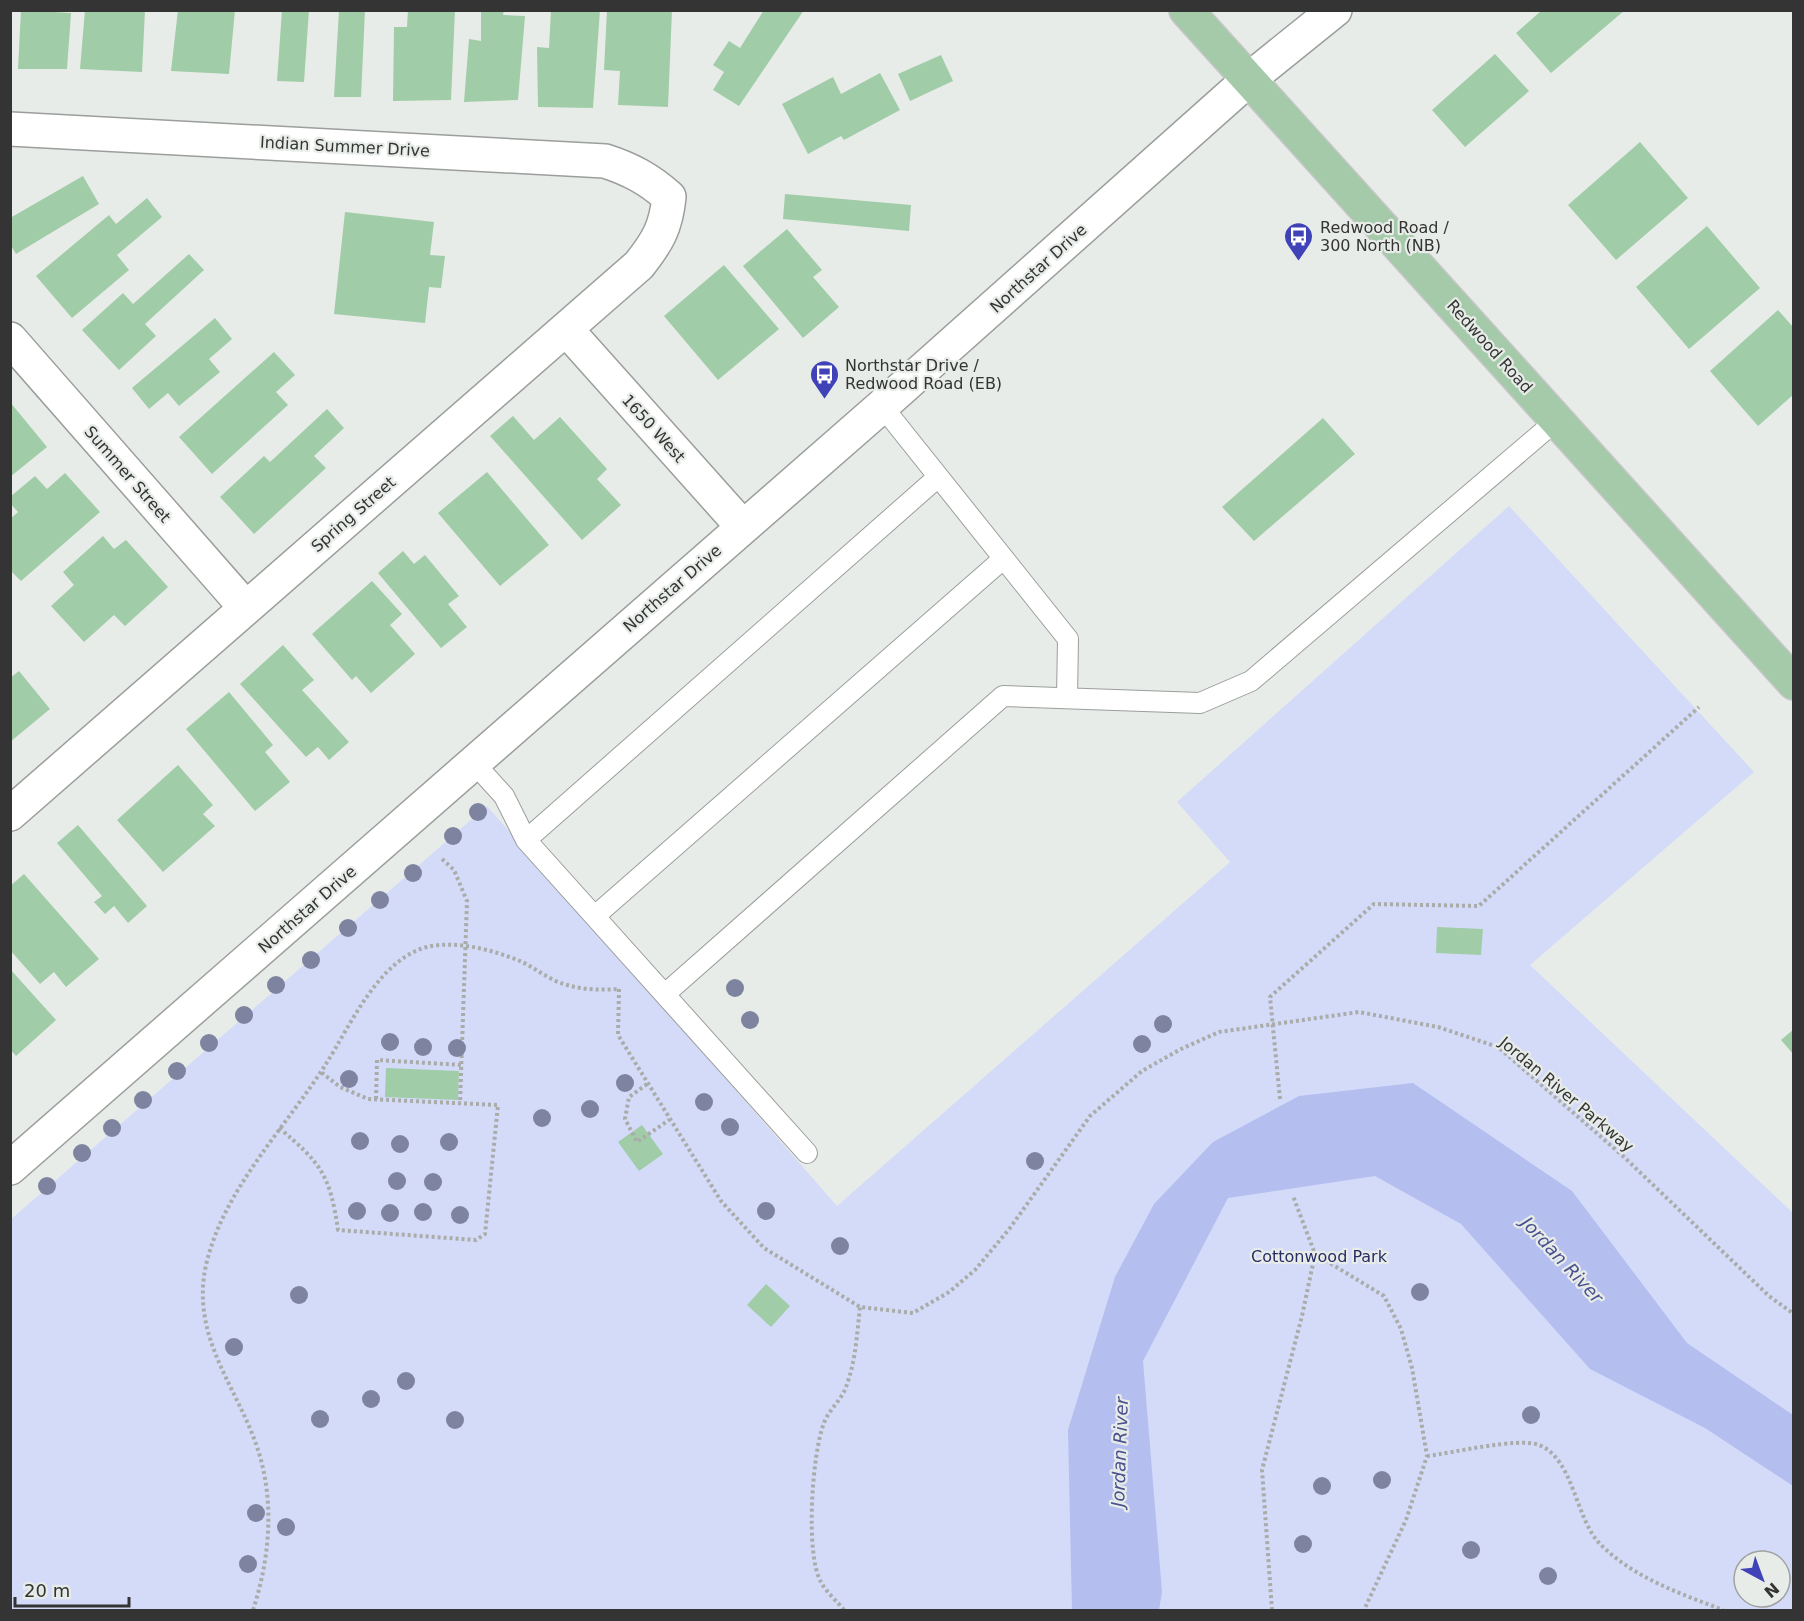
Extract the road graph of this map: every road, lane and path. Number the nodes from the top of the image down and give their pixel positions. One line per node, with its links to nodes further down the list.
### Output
1 (1185, 10): 3 (main road, Redwood Road)
2 (1335, 10): 3 (street, Northstar Drive)
3 (1248, 80): 8 (street, Northstar Drive); 9 (main road, Redwood Road)
4 (10, 129): 5 (street, Indian Summer Drive)
5 (669, 197): 6 (street, Spring Street)
6 (566, 329): 11 (street, 1650 West); 13 (street, Spring Street)
7 (10, 339): 13 (street, Summer Street)
8 (882, 406): 10 (lane); 11 (street, Northstar Drive)
9 (1557, 420): 14 (main road, Redwood Road); 15 (lane)
10 (938, 477): 12 (lane); 19 (lane)
11 (742, 526): 17 (street, Northstar Drive)
12 (1003, 559): 15 (lane); 21 (lane)
13 (246, 609): 18 (street, Spring Street)
14 (1794, 683)
15 (1067, 698): 25 (lane)
16 (1699, 707): 26 (path)
17 (474, 763): 19 (lane); 36 (street, Northstar Drive)
18 (10, 814)
19 (526, 840): 21 (lane)
20 (442, 859): 22 (path)
21 (595, 916): 23 (lane)
22 (467, 945): 24 (path); 27 (path); 28 (path)
23 (640, 966): 24 (path); 25 (lane)
24 (619, 989): 29 (path)
25 (665, 994): 35 (lane)
26 (1274, 1024): 31 (path); 39 (path, Jordan River Parkway); 40 (path, Jordan River Parkway)
27 (462, 1065): 30 (path); 32 (path)
28 (321, 1072): 30 (path); 34 (path)
29 (647, 1084): 33 (path); 33 (path)
30 (376, 1099): 32 (path)
31 (1280, 1099)
32 (460, 1103): 34 (path)
33 (669, 1120): 39 (path)
34 (279, 1128): 42 (path)
35 (807, 1153)
36 (10, 1168)
37 (1293, 1196): 38 (path)
38 (1315, 1254): 41 (path); 44 (path)
39 (860, 1307): 43 (path)
40 (1794, 1314)
41 (1427, 1456): 45 (path); 46 (path)
42 (253, 1611)
43 (844, 1611)
44 (1272, 1611)
45 (1364, 1611)
46 (1723, 1611)

